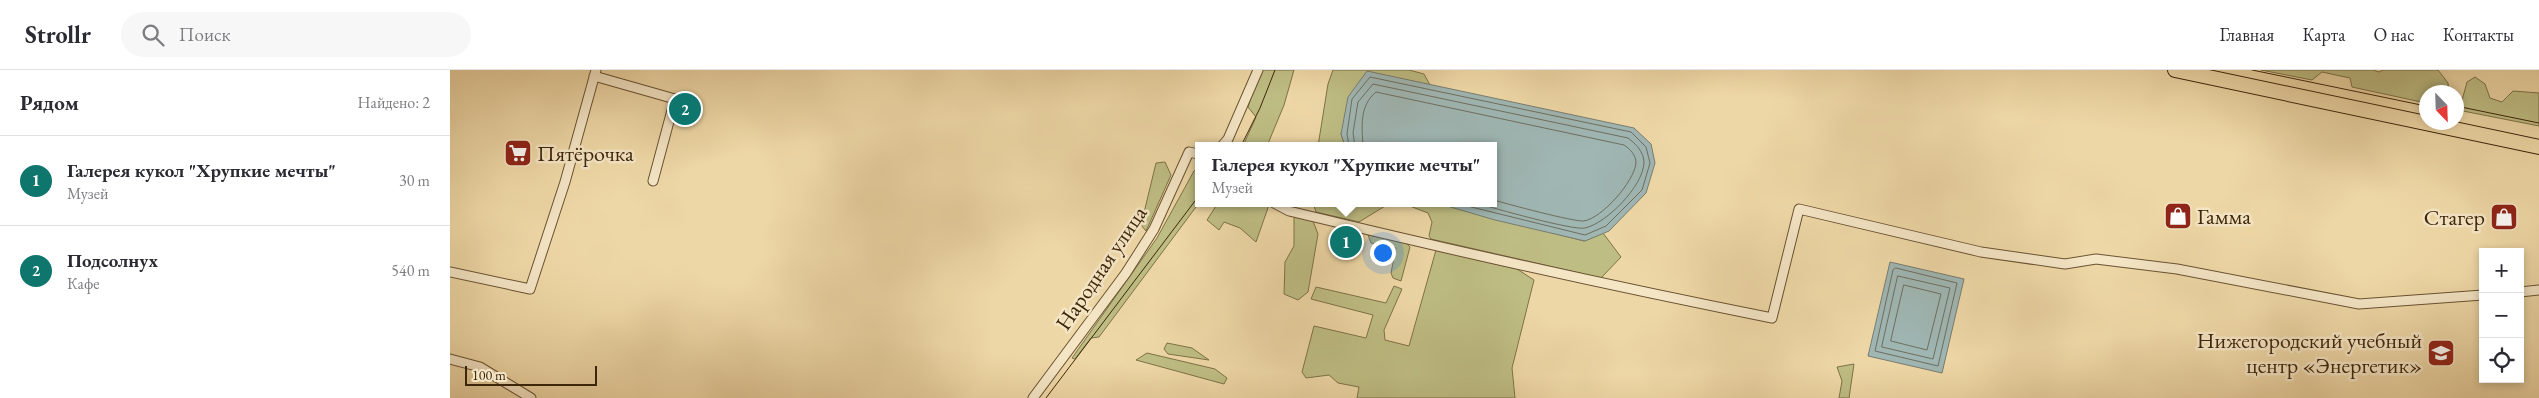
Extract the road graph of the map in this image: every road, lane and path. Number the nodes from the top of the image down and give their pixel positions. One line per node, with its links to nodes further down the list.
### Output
1 (1258, 70): 4 (street)
2 (2174, 70): 5 (main road)
3 (595, 73): 7 (street); 9 (street)
4 (1225, 142)
5 (2539, 147)
6 (1194, 153): 15 (street, Народная улица)
7 (652, 181)
8 (1282, 207): 12 (street)
9 (450, 272)
10 (2539, 290): 11 (street)
11 (2524, 292)
12 (2479, 295)
13 (450, 359): 14 (street)
14 (531, 398)
15 (1033, 398)

